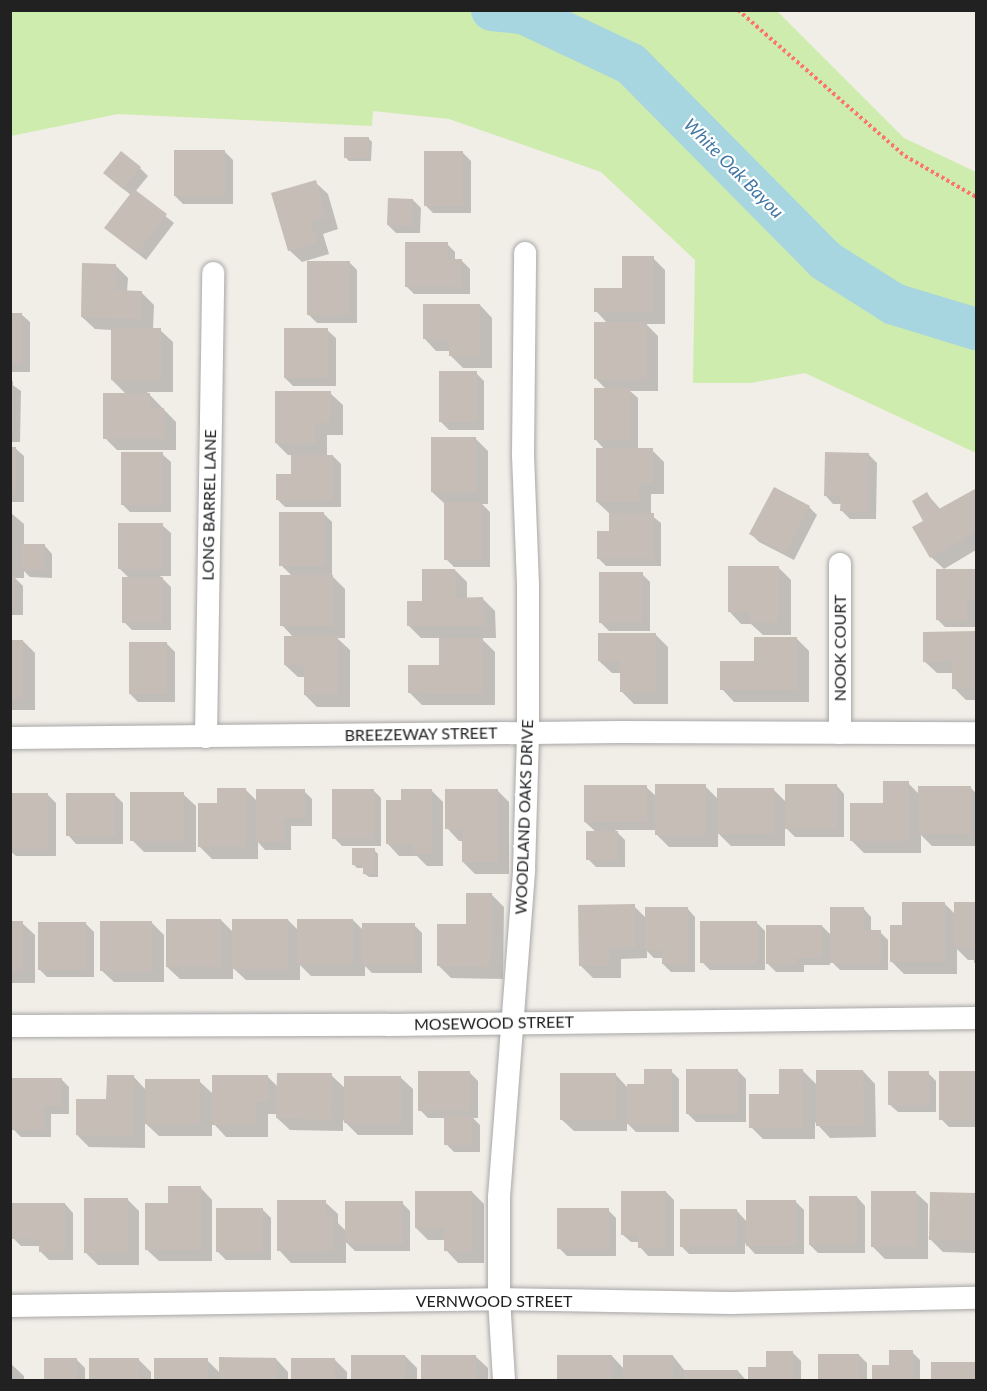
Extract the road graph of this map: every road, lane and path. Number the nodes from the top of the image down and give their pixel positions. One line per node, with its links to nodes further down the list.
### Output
1 (738, 10): 2 (path)
2 (976, 197)
3 (525, 253): 6 (street, WOODLAND OAKS DRIVE)
4 (213, 273): 9 (street, LONG BARREL LANE)
5 (840, 564): 7 (street, NOOK COURT)
6 (528, 733): 7 (street, BREEZEWAY STREET); 9 (street, BREEZEWAY STREET); 12 (street, WOODLAND OAKS DRIVE)
7 (840, 733): 8 (street, BREEZEWAY STREET)
8 (976, 733)
9 (206, 737): 10 (street, BREEZEWAY STREET)
10 (10, 738)
11 (976, 1018): 12 (street, MOSEWOOD STREET)
12 (510, 1023): 13 (street, MOSEWOOD STREET); 15 (street, WOODLAND OAKS DRIVE)
13 (10, 1026)
14 (976, 1298): 15 (street, VERNWOOD STREET)
15 (499, 1299): 16 (street, VERNWOOD STREET); 17 (street, WOODLAND OAKS DRIVE)
16 (10, 1306)
17 (504, 1380)

